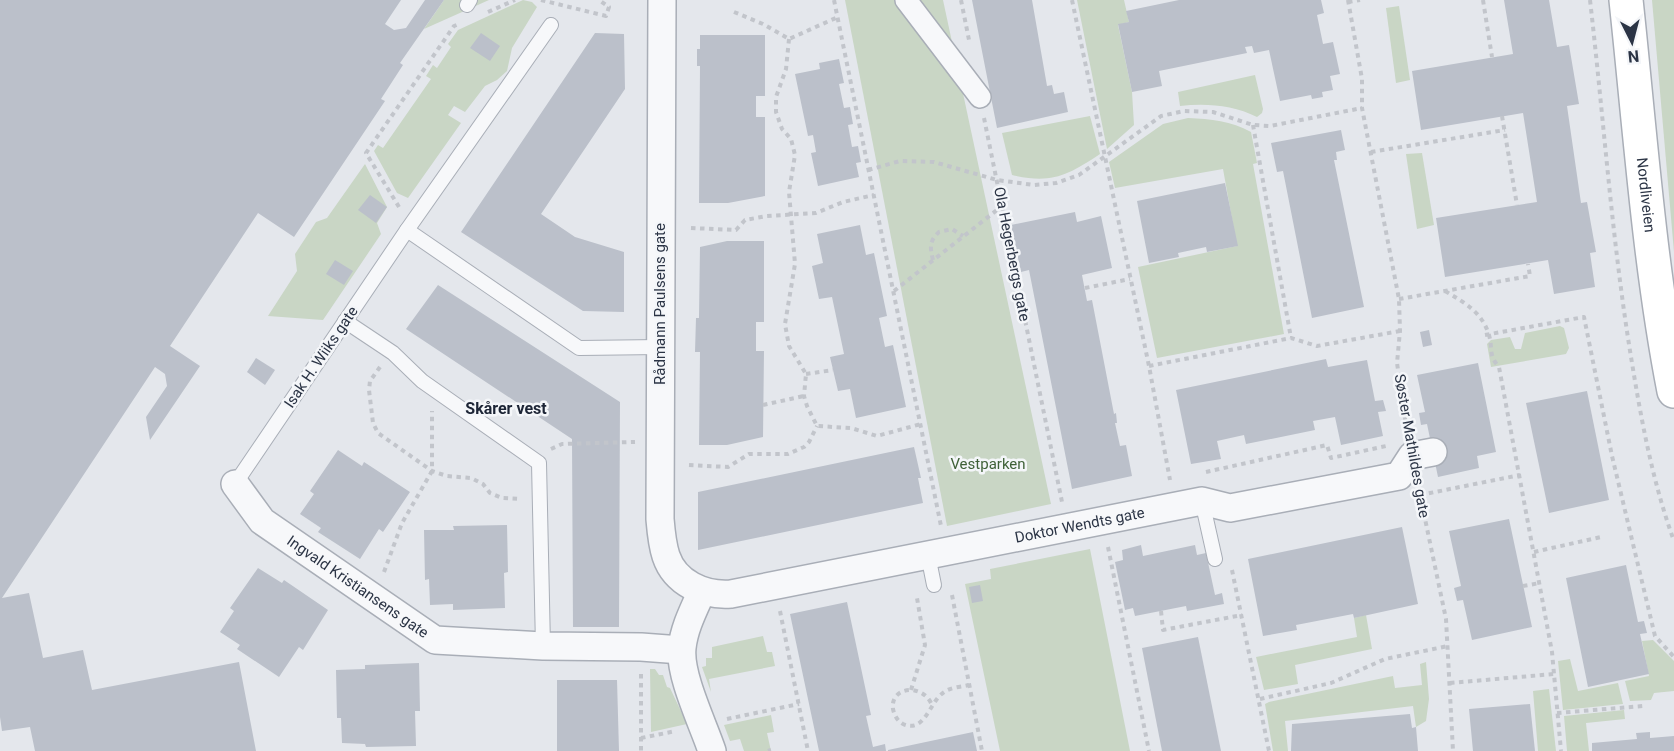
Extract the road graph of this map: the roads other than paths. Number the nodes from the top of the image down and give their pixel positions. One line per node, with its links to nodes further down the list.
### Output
1 (662, 0): 8 (street, Rådmann Paulsens gate)
2 (906, 0): 5 (street)
3 (1626, 0): 9 (main road, Nordliveien)
4 (551, 25): 6 (lane, Isak H. Wiiks gate)
5 (980, 97)
6 (409, 226): 7 (lane, Isak H. Wiiks gate); 8 (lane)
7 (345, 321): 11 (lane, Isak H. Wiiks gate); 17 (lane)
8 (660, 347): 16 (street, Rådmann Paulsens gate)
9 (1674, 391)
10 (1418, 449): 12 (street, Doktor Wendts gate)
11 (236, 484): 17 (street, Ingvald Kristiansens gate)
12 (1202, 501): 13 (street, Doktor Wendts gate); 14 (lane)
13 (928, 555): 15 (lane); 16 (street, Doktor Wendts gate)
14 (1215, 559)
15 (934, 585)
16 (709, 592): 18 (street)
17 (543, 646): 18 (street, Ingvald Kristiansens gate)
18 (681, 650): 19 (street)
19 (712, 751)

